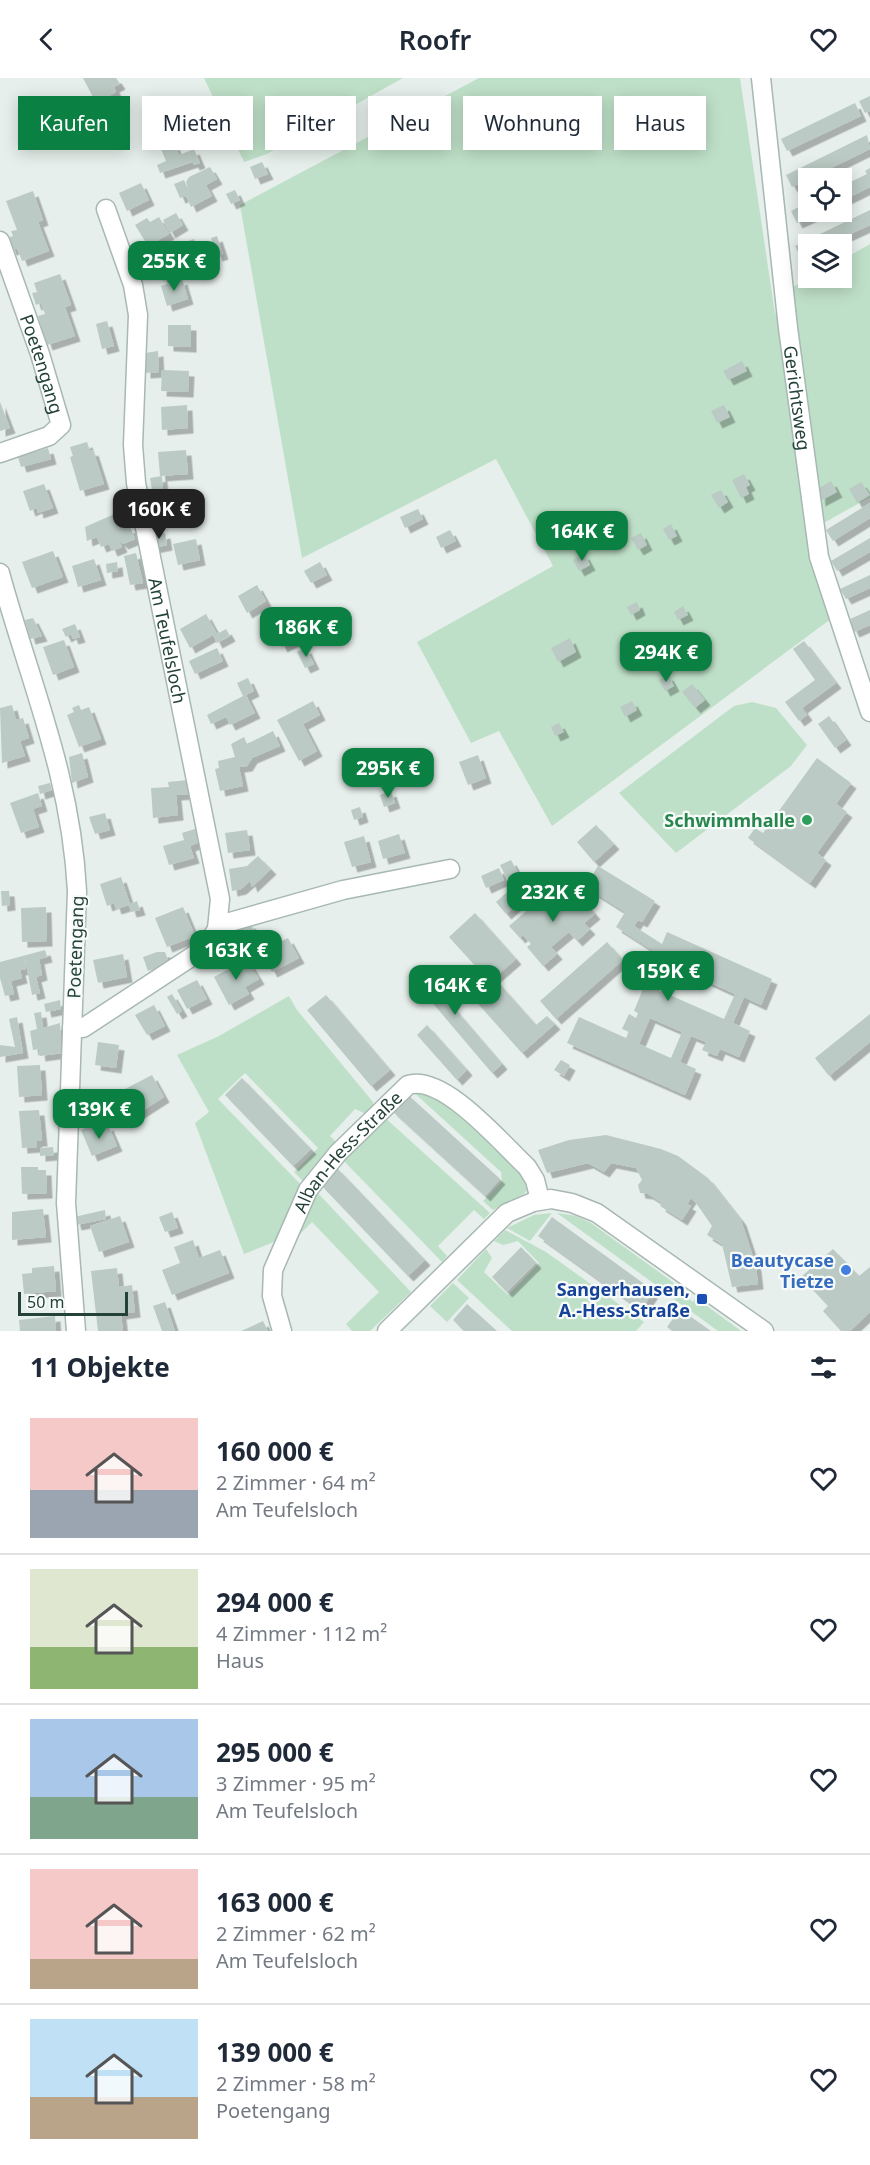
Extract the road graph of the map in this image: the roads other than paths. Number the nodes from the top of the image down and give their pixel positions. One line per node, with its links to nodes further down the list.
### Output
1 (761, 78): 6 (street, Gerichtsweg)
2 (106, 209): 8 (street, Am Teufelsloch)
3 (0, 241): 4 (street, Poetengang)
4 (0, 453)
5 (0, 573): 9 (street, Poetengang)
6 (870, 712)
7 (450, 869): 8 (street)
8 (217, 929): 9 (street)
9 (72, 1028): 11 (street, Poetengang)
10 (540, 1200): 12 (street, Alban-Hess-Straße); 13 (street); 14 (street)
11 (75, 1331)
12 (282, 1331)
13 (387, 1331)
14 (764, 1331)

